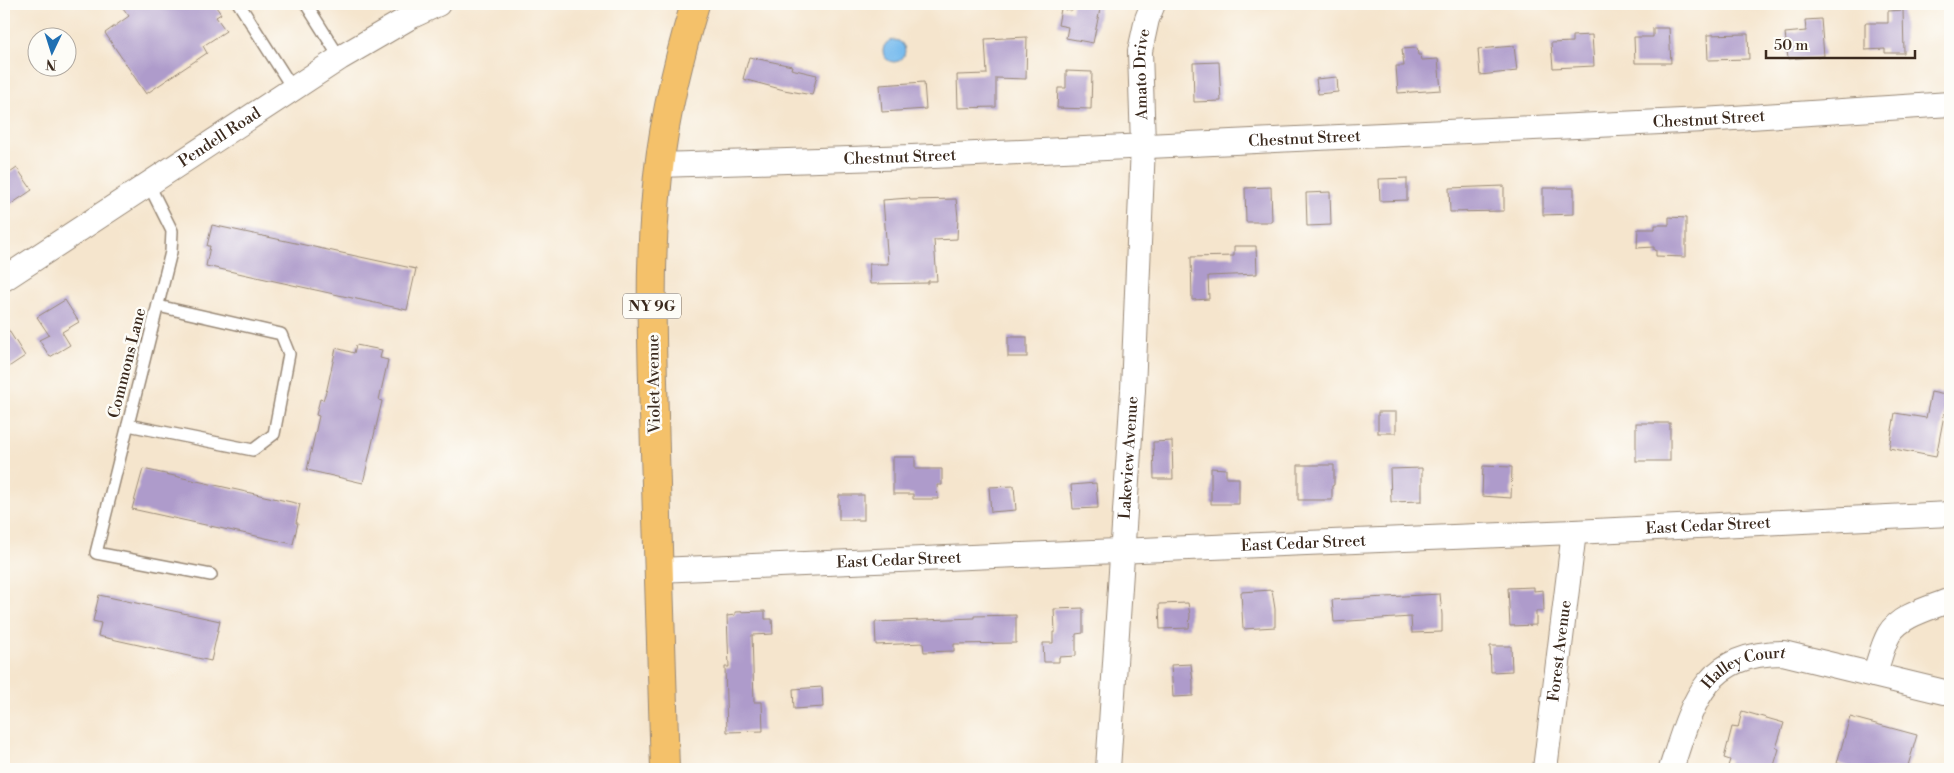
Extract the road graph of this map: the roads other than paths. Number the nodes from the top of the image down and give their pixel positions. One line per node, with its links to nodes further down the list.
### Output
1 (239, 4): 7 (lane)
2 (306, 4): 6 (lane)
3 (438, 4): 6 (street, Pendell Road)
4 (694, 4): 10 (main road, Violet Avenue / NY 9G)
5 (1153, 4): 9 (street, Amato Drive)
6 (340, 58): 7 (street, Pendell Road)
7 (293, 88): 11 (street, Pendell Road)
8 (1950, 104): 9 (street, Chestnut Street)
9 (1143, 145): 10 (street, Chestnut Street); 17 (street, Lakeview Avenue)
10 (659, 165): 18 (main road, Violet Avenue / NY 9G)
11 (149, 185): 12 (street, Pendell Road); 13 (lane, Commons Lane)
12 (4, 279)
13 (158, 306): 14 (lane, Commons Lane); 14 (lane)
14 (128, 425): 19 (lane, Commons Lane)
15 (1950, 514): 16 (street, East Cedar Street)
16 (1574, 532): 17 (street, East Cedar Street); 25 (street, Forest Avenue)
17 (1121, 551): 18 (street, East Cedar Street); 24 (street, Lakeview Avenue)
18 (658, 570): 23 (main road, Violet Avenue / NY 9G)
19 (211, 576)
20 (1950, 600): 21 (street)
21 (1874, 675): 22 (street, Halley Court); 26 (street, Halley Court)
22 (1950, 692)
23 (666, 769)
24 (1108, 769)
25 (1545, 769)
26 (1671, 769)

